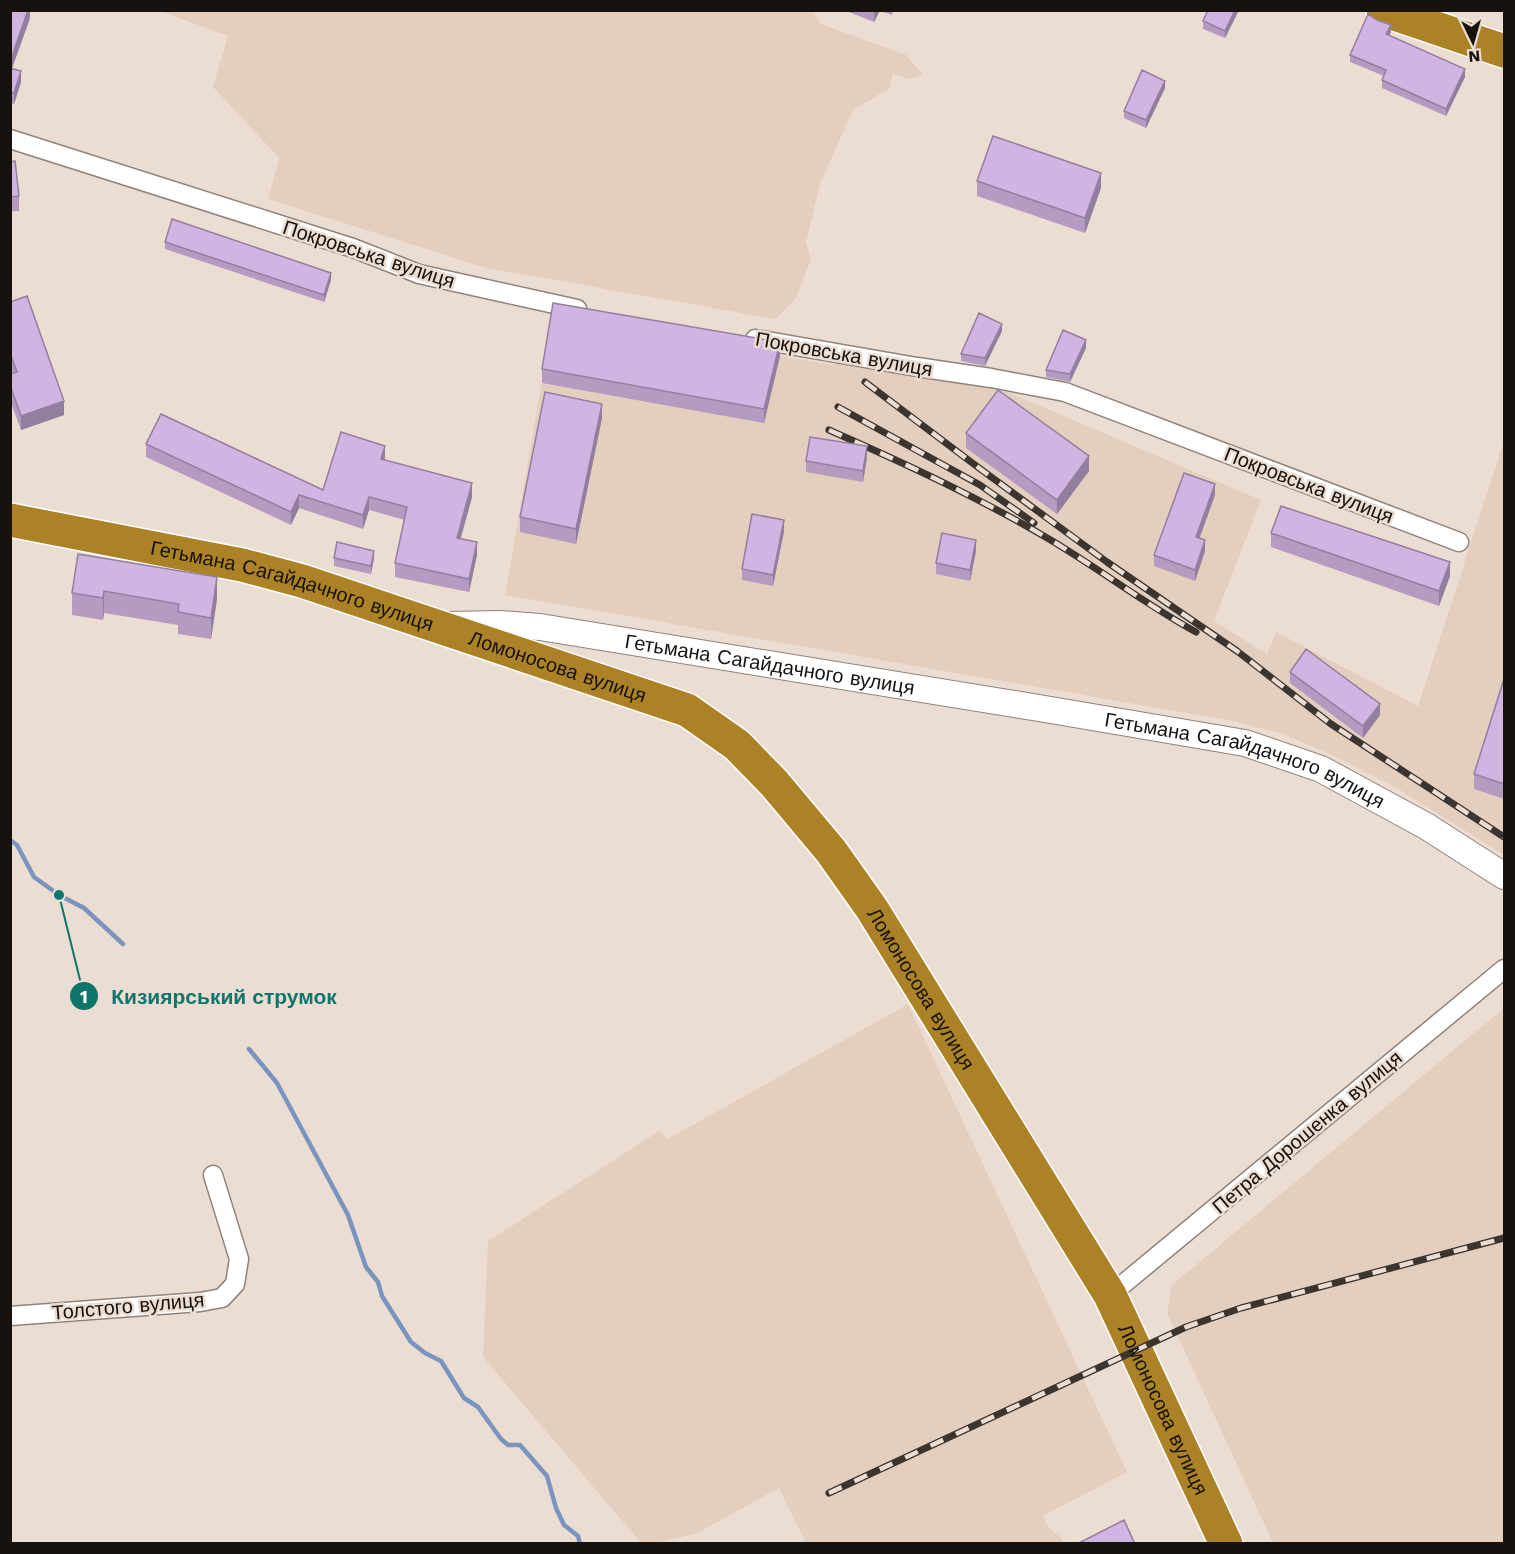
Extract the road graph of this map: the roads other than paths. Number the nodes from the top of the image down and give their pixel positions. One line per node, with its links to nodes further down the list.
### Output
1 (1383, 10): 2 (highway)
2 (1504, 51)
3 (10, 139): 4 (street, Покровська вулиця)
4 (595, 312)
5 (737, 336): 7 (street, Покровська вулиця)
6 (10, 520): 8 (highway, Гетьмана Сагайдачного вулиця)
7 (1459, 542)
8 (437, 626): 9 (street, Гетьмана Сагайдачного вулиця); 12 (highway, Ломоносова вулиця)
9 (1504, 876)
10 (1504, 969): 12 (street, Петра Дорошенка вулиця)
11 (213, 1175): 13 (street, Толстого вулиця)
12 (1110, 1295): 14 (highway, Ломоносова вулиця)
13 (10, 1316)
14 (1226, 1544)

